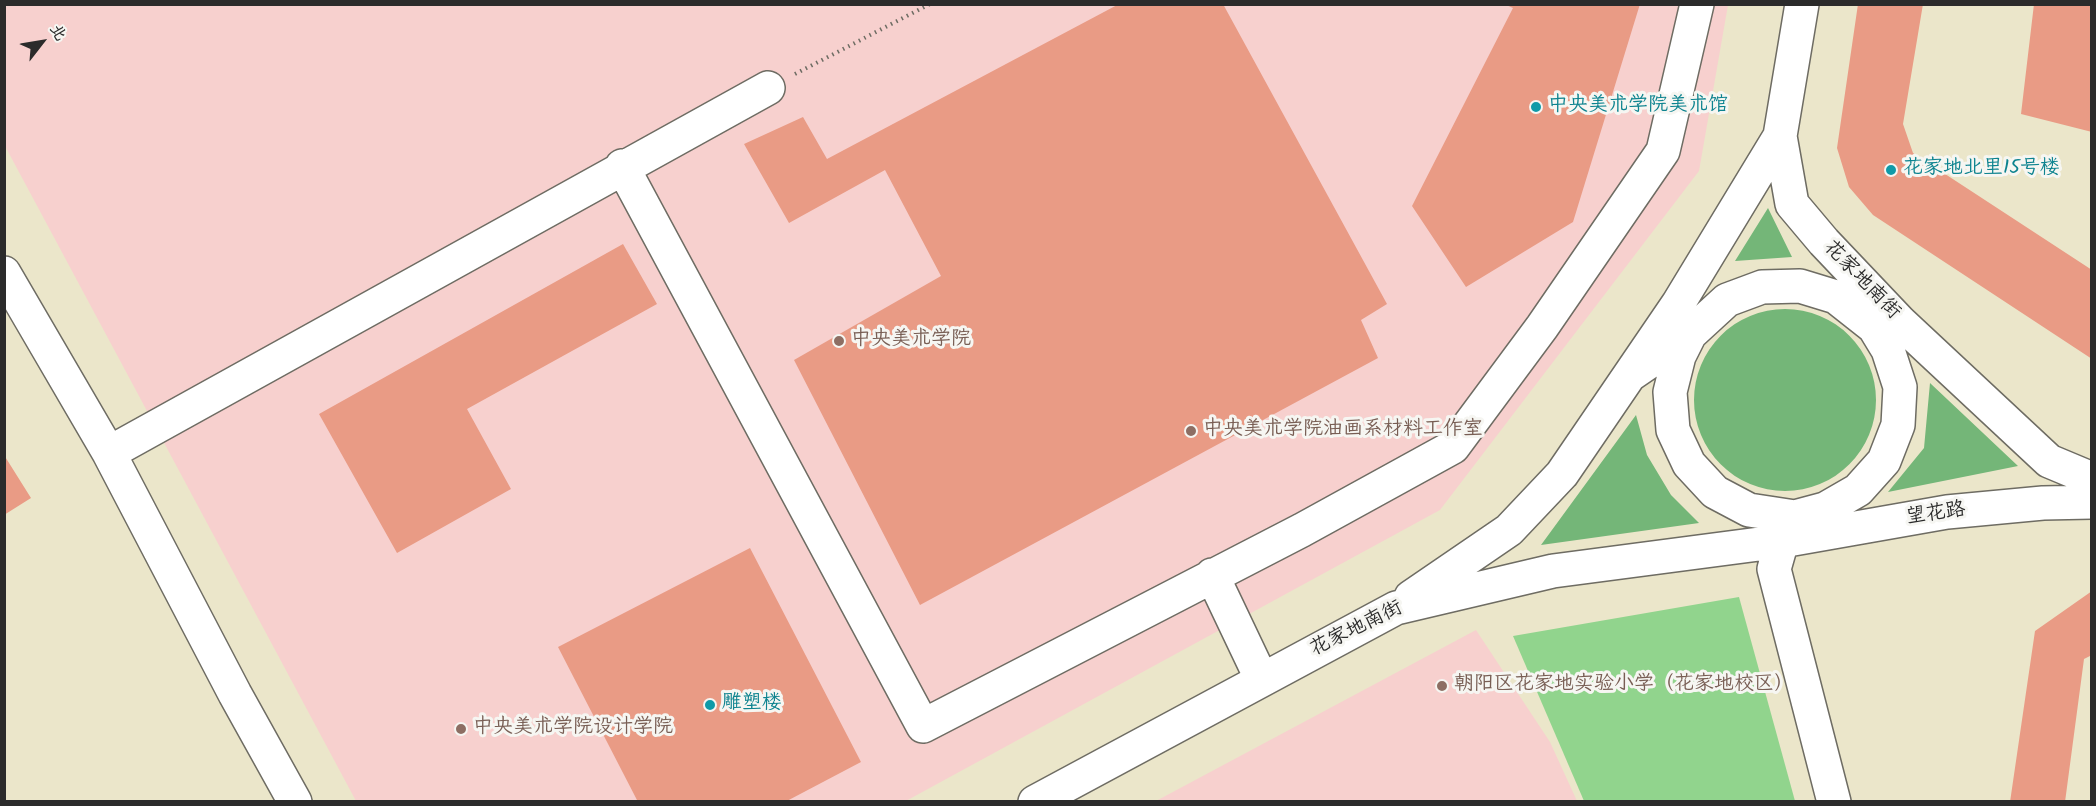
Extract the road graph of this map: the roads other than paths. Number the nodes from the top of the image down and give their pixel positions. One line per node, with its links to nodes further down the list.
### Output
1 (1697, 4): 17 (street)
2 (1802, 4): 4 (street, 花家地南街)
3 (768, 88): 5 (street)
4 (1779, 136): 6 (street, 花家地南街); 7 (street)
5 (622, 166): 13 (street); 17 (street)
6 (1824, 242): 9 (street, 花家地南街); 11 (street, 花家地南街)
7 (1712, 249): 10 (street); 12 (street)
8 (4, 273): 13 (street)
9 (1862, 318): 10 (street); 11 (street); 16 (street, 花家地南街)
10 (1700, 324): 12 (street); 16 (street)
11 (1930, 350): 14 (street, 花家地南街)
12 (1630, 375): 18 (street)
13 (109, 453): 20 (street)
14 (2091, 479)
15 (2091, 502): 16 (street, 望花路)
16 (1783, 524): 18 (street, 花家地南街); 22 (street)
17 (1212, 575): 19 (street)
18 (1396, 608): 19 (street, 花家地南街)
19 (1261, 678): 21 (street, 花家地南街)
20 (295, 801)
21 (1035, 801)
22 (1834, 801)

